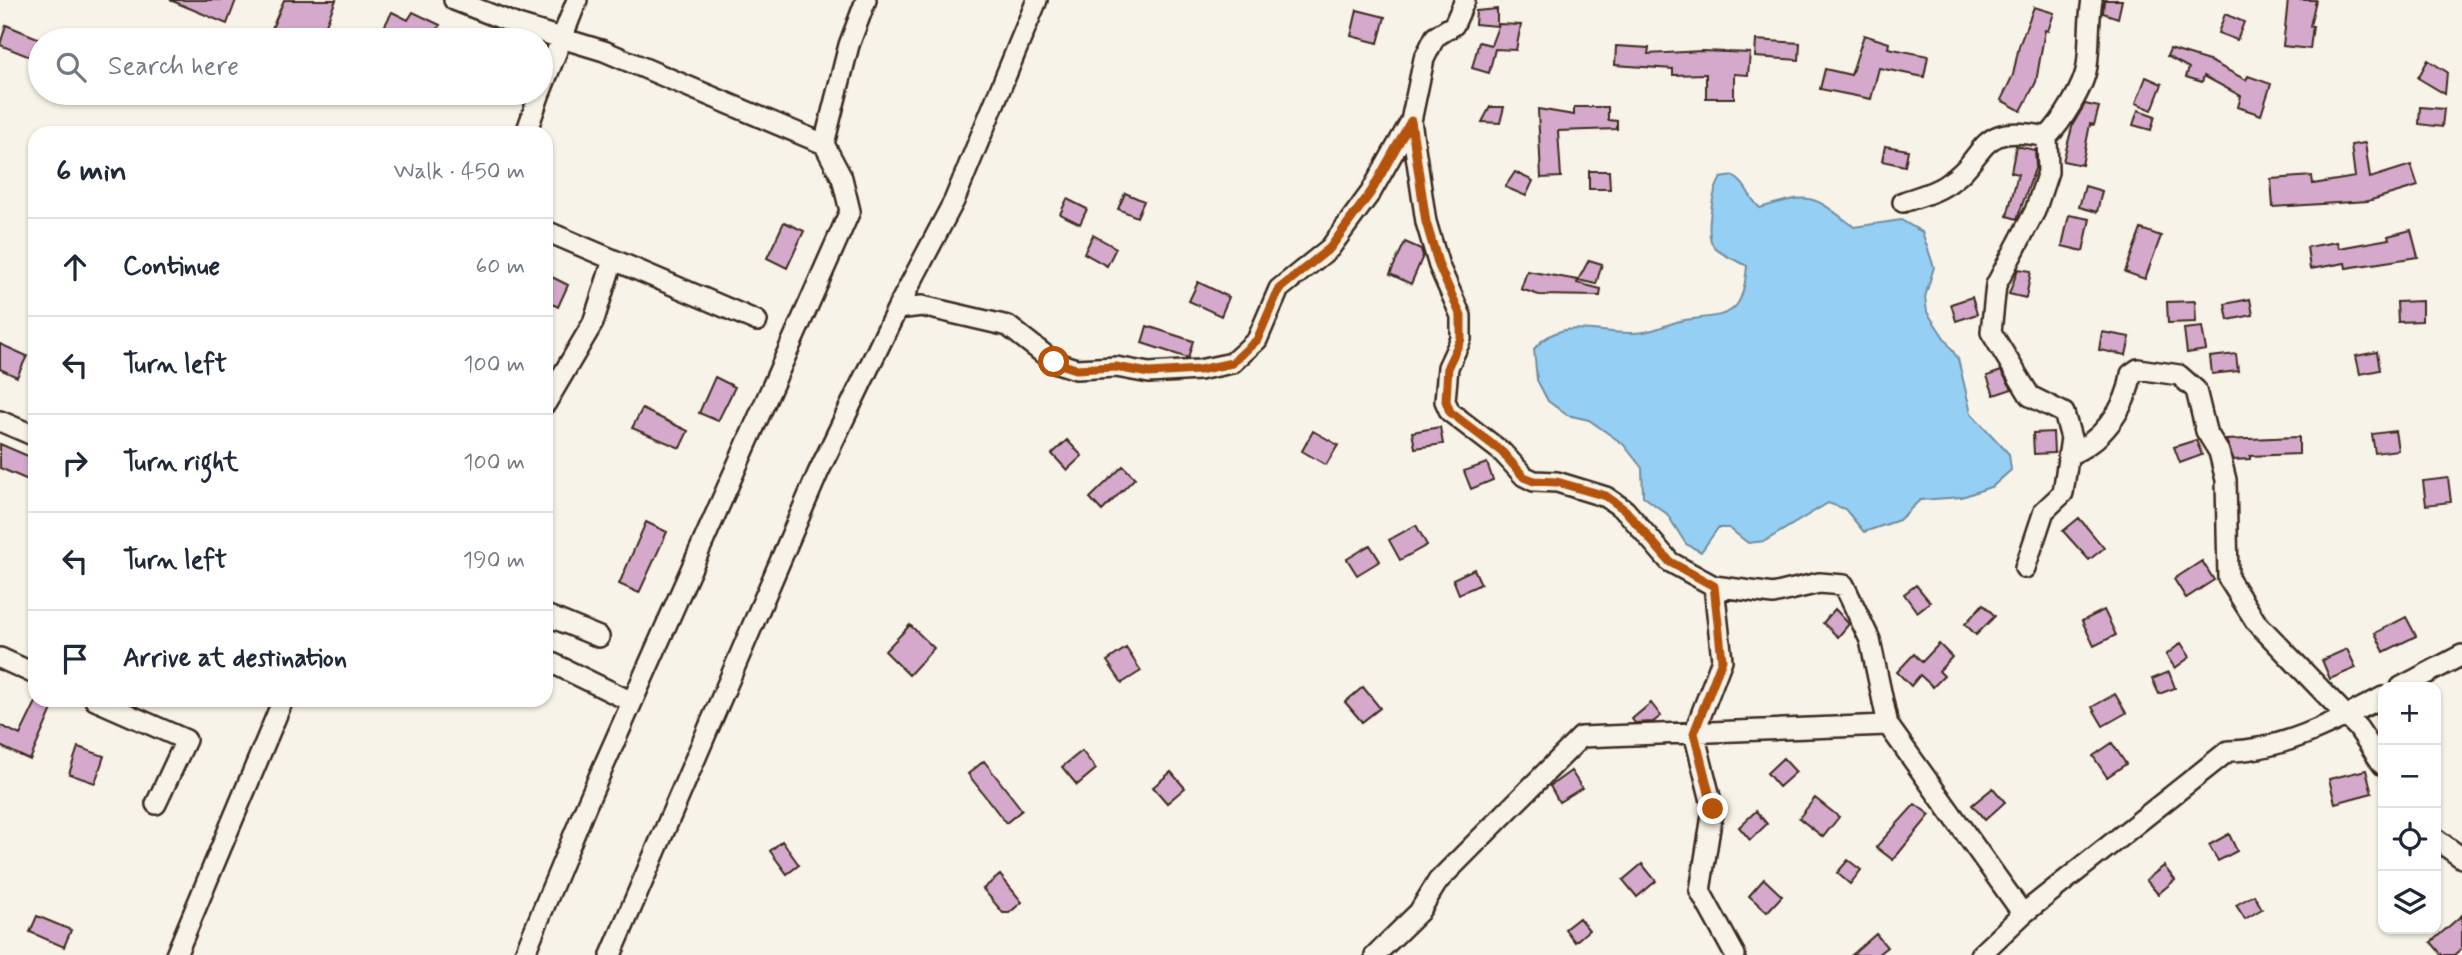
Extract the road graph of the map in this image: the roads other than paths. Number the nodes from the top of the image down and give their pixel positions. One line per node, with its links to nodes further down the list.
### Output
1 (454, 0): 7 (street)
2 (577, 0): 9 (street)
3 (866, 0): 15 (street)
4 (1037, 0): 19 (street)
5 (1465, 0): 12 (street)
6 (2092, 0): 14 (street)
7 (529, 28)
8 (553, 37): 9 (street)
9 (559, 39): 10 (street); 15 (street)
10 (553, 56)
11 (536, 105): 13 (street)
12 (1411, 121): 19 (street); 26 (street)
13 (528, 126)
14 (2047, 137): 16 (street); 24 (street)
15 (824, 144): 35 (street)
16 (1903, 202)
17 (553, 234): 18 (street)
18 (613, 260): 20 (street); 21 (street)
19 (897, 309): 48 (street)
20 (757, 321)
21 (553, 391)
22 (0, 421): 23 (street)
23 (28, 433)
24 (2068, 455): 25 (street); 38 (street)
25 (2025, 568)
26 (1714, 586): 39 (street); 40 (street)
27 (553, 618): 28 (street)
28 (599, 637)
29 (2462, 655): 33 (street)
30 (0, 658): 32 (street)
31 (553, 663): 35 (street)
32 (28, 671)
33 (2411, 682)
34 (2378, 699): 38 (street)
35 (632, 702): 47 (street)
36 (111, 707): 42 (street)
37 (280, 707): 46 (street)
38 (2345, 717): 41 (street); 45 (street)
39 (1888, 725): 40 (street); 45 (street)
40 (1694, 733): 49 (street); 50 (street)
41 (2378, 758)
42 (156, 804)
43 (2441, 843): 44 (street)
44 (2462, 858)
45 (2023, 914): 51 (street)
46 (176, 955)
47 (524, 955)
48 (611, 955)
49 (1375, 955)
50 (1735, 955)
51 (1980, 955)

